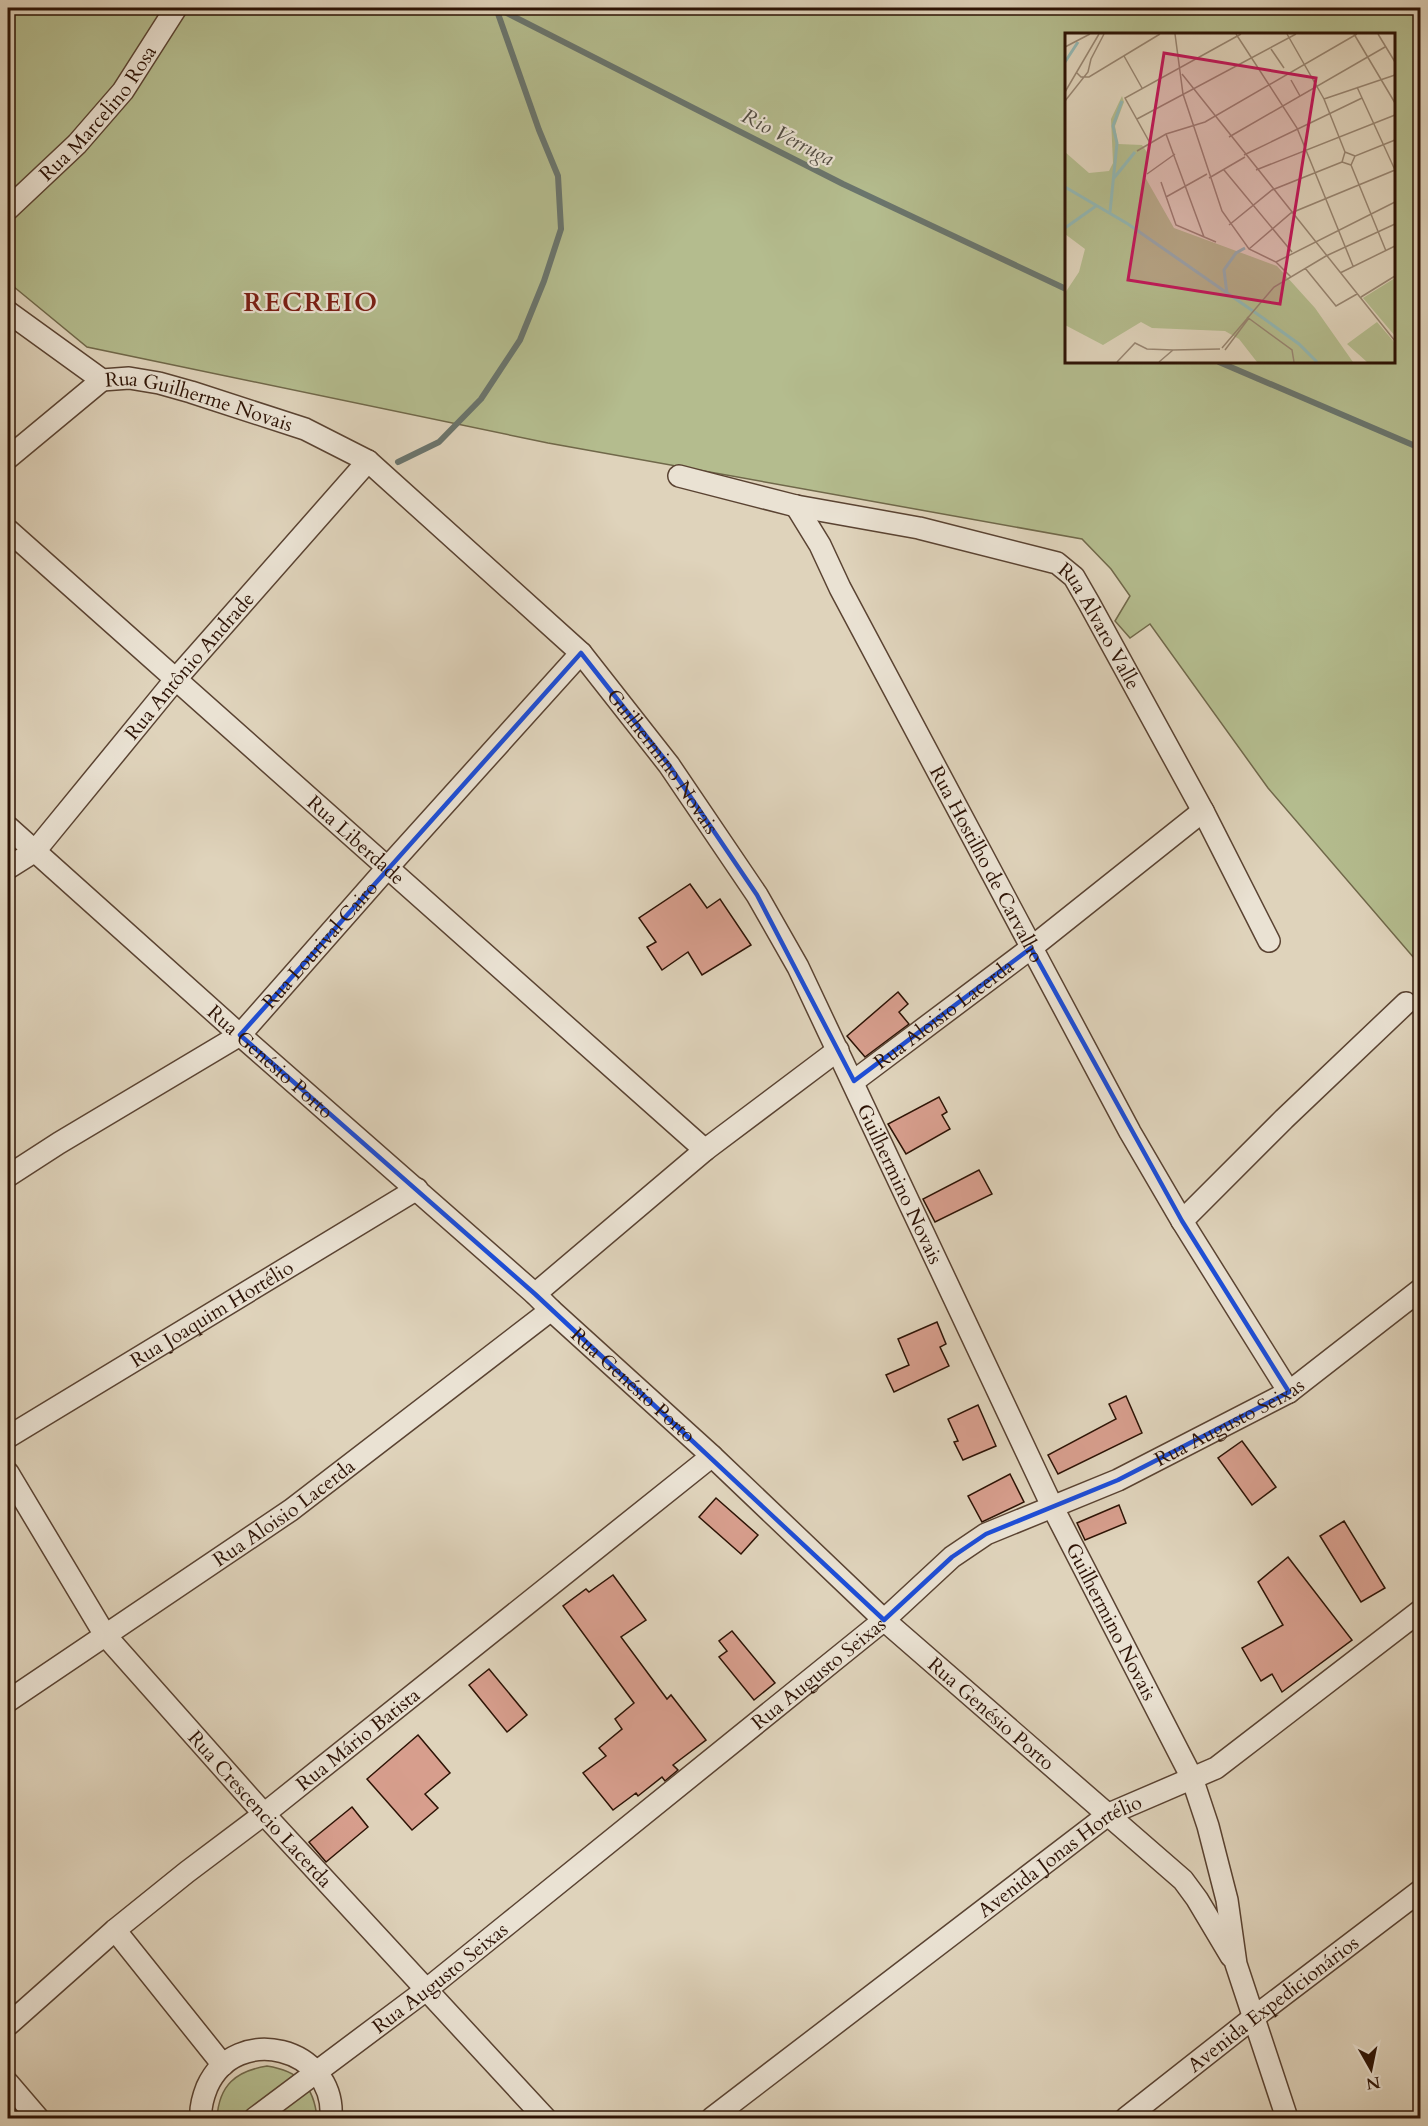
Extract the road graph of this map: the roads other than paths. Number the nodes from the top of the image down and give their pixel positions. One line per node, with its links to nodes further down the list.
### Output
1 (176, 8): 2 (street, Rua Marcelino Rosa)
2 (8, 209)
3 (8, 312): 4 (street, Rua Guilherme Novais)
4 (102, 380): 5 (street); 6 (street, Rua Guilherme Novais)
5 (8, 458)
6 (368, 461): 10 (street, Guilhermino Novais); 11 (street, Rua Antônio Andrade)
7 (679, 476): 8 (street, Rua Alvaro Valle)
8 (796, 506): 12 (street, Rua Alvaro Valle); 18 (street, Rua Hostilho de Carvalho)
9 (8, 530): 11 (street, Rua Liberdade)
10 (581, 653): 15 (street, Rua Lourival Cairo); 21 (street, Guilhermino Novais)
11 (175, 680): 14 (street, Rua Antônio Andrade); 15 (street, Rua Liberdade)
12 (1203, 811): 17 (street, Rua Alvaro Valle); 18 (street, Rua Aloisio Lacerda)
13 (8, 827): 14 (street, Rua Genésio Porto)
14 (34, 851): 16 (street, Rua Antônio Andrade); 20 (street, Rua Genésio Porto)
15 (388, 867): 20 (street, Rua Lourival Cairo); 23 (street, Rua Liberdade)
16 (8, 868)
17 (1269, 941)
18 (1031, 948): 22 (street, Rua Aloisio Lacerda); 26 (street, Rua Hostilho de Carvalho)
19 (1406, 1002): 26 (street)
20 (240, 1035): 24 (street, Rua Lourival Cairo); 25 (street, Rua Genésio Porto)
21 (838, 1050): 22 (street, Guilhermino Novais); 23 (street)
22 (854, 1082): 34 (street, Guilhermino Novais)
23 (705, 1150): 28 (street)
24 (8, 1176)
25 (417, 1189): 28 (street, Rua Genésio Porto); 31 (street, Rua Joaquim Hortélio)
26 (1182, 1221): 30 (street, Rua Hostilho de Carvalho)
27 (1420, 1290): 30 (street, Rua Augusto Seixas)
28 (535, 1294): 29 (street, Rua Genésio Porto)
29 (550, 1310): 32 (street, Rua Genésio Porto); 37 (street, Rua Aloisio Lacerda)
30 (1289, 1392): 34 (street, Rua Augusto Seixas)
31 (8, 1437)
32 (712, 1456): 36 (street, Rua Genésio Porto); 40 (street, Rua Mário Batista)
33 (8, 1473): 37 (street, Rua Crescencio Lacerda)
34 (1052, 1506): 36 (street, Rua Augusto Seixas); 39 (street, Guilhermino Novais)
35 (1420, 1611): 39 (street, Avenida Jonas Hortélio)
36 (884, 1620): 41 (street, Rua Genésio Porto); 45 (street, Rua Augusto Seixas)
37 (105, 1635): 38 (street, Rua Aloisio Lacerda); 40 (street, Rua Crescencio Lacerda)
38 (8, 1701)
39 (1192, 1778): 41 (street, Avenida Jonas Hortélio); 44 (street, Guilhermino Novais)
40 (264, 1814): 43 (street, Rua Mário Batista); 45 (street, Rua Crescencio Lacerda)
41 (1109, 1814): 44 (street, Rua Genésio Porto); 56 (street, Avenida Jonas Hortélio)
42 (1420, 1891): 46 (street, Avenida Expedicionários)
43 (115, 1930): 47 (street, Rua Mário Batista); 48 (street)
44 (1236, 1964): 46 (street, Guilhermino Novais)
45 (426, 1990): 49 (street, Rua Augusto Seixas); 55 (street, Rua Crescencio Lacerda)
46 (1252, 2018): 57 (street, Avenida Expedicionários); 58 (street)
47 (8, 2025)
48 (223, 2065): 49 (street); 52 (street)
49 (316, 2072): 53 (street, Rua Augusto Seixas); 54 (street)
50 (8, 2083): 51 (street)
51 (38, 2118)
52 (201, 2118)
53 (255, 2118)
54 (331, 2118)
55 (545, 2118)
56 (712, 2118)
57 (1126, 2118)
58 (1287, 2118)

